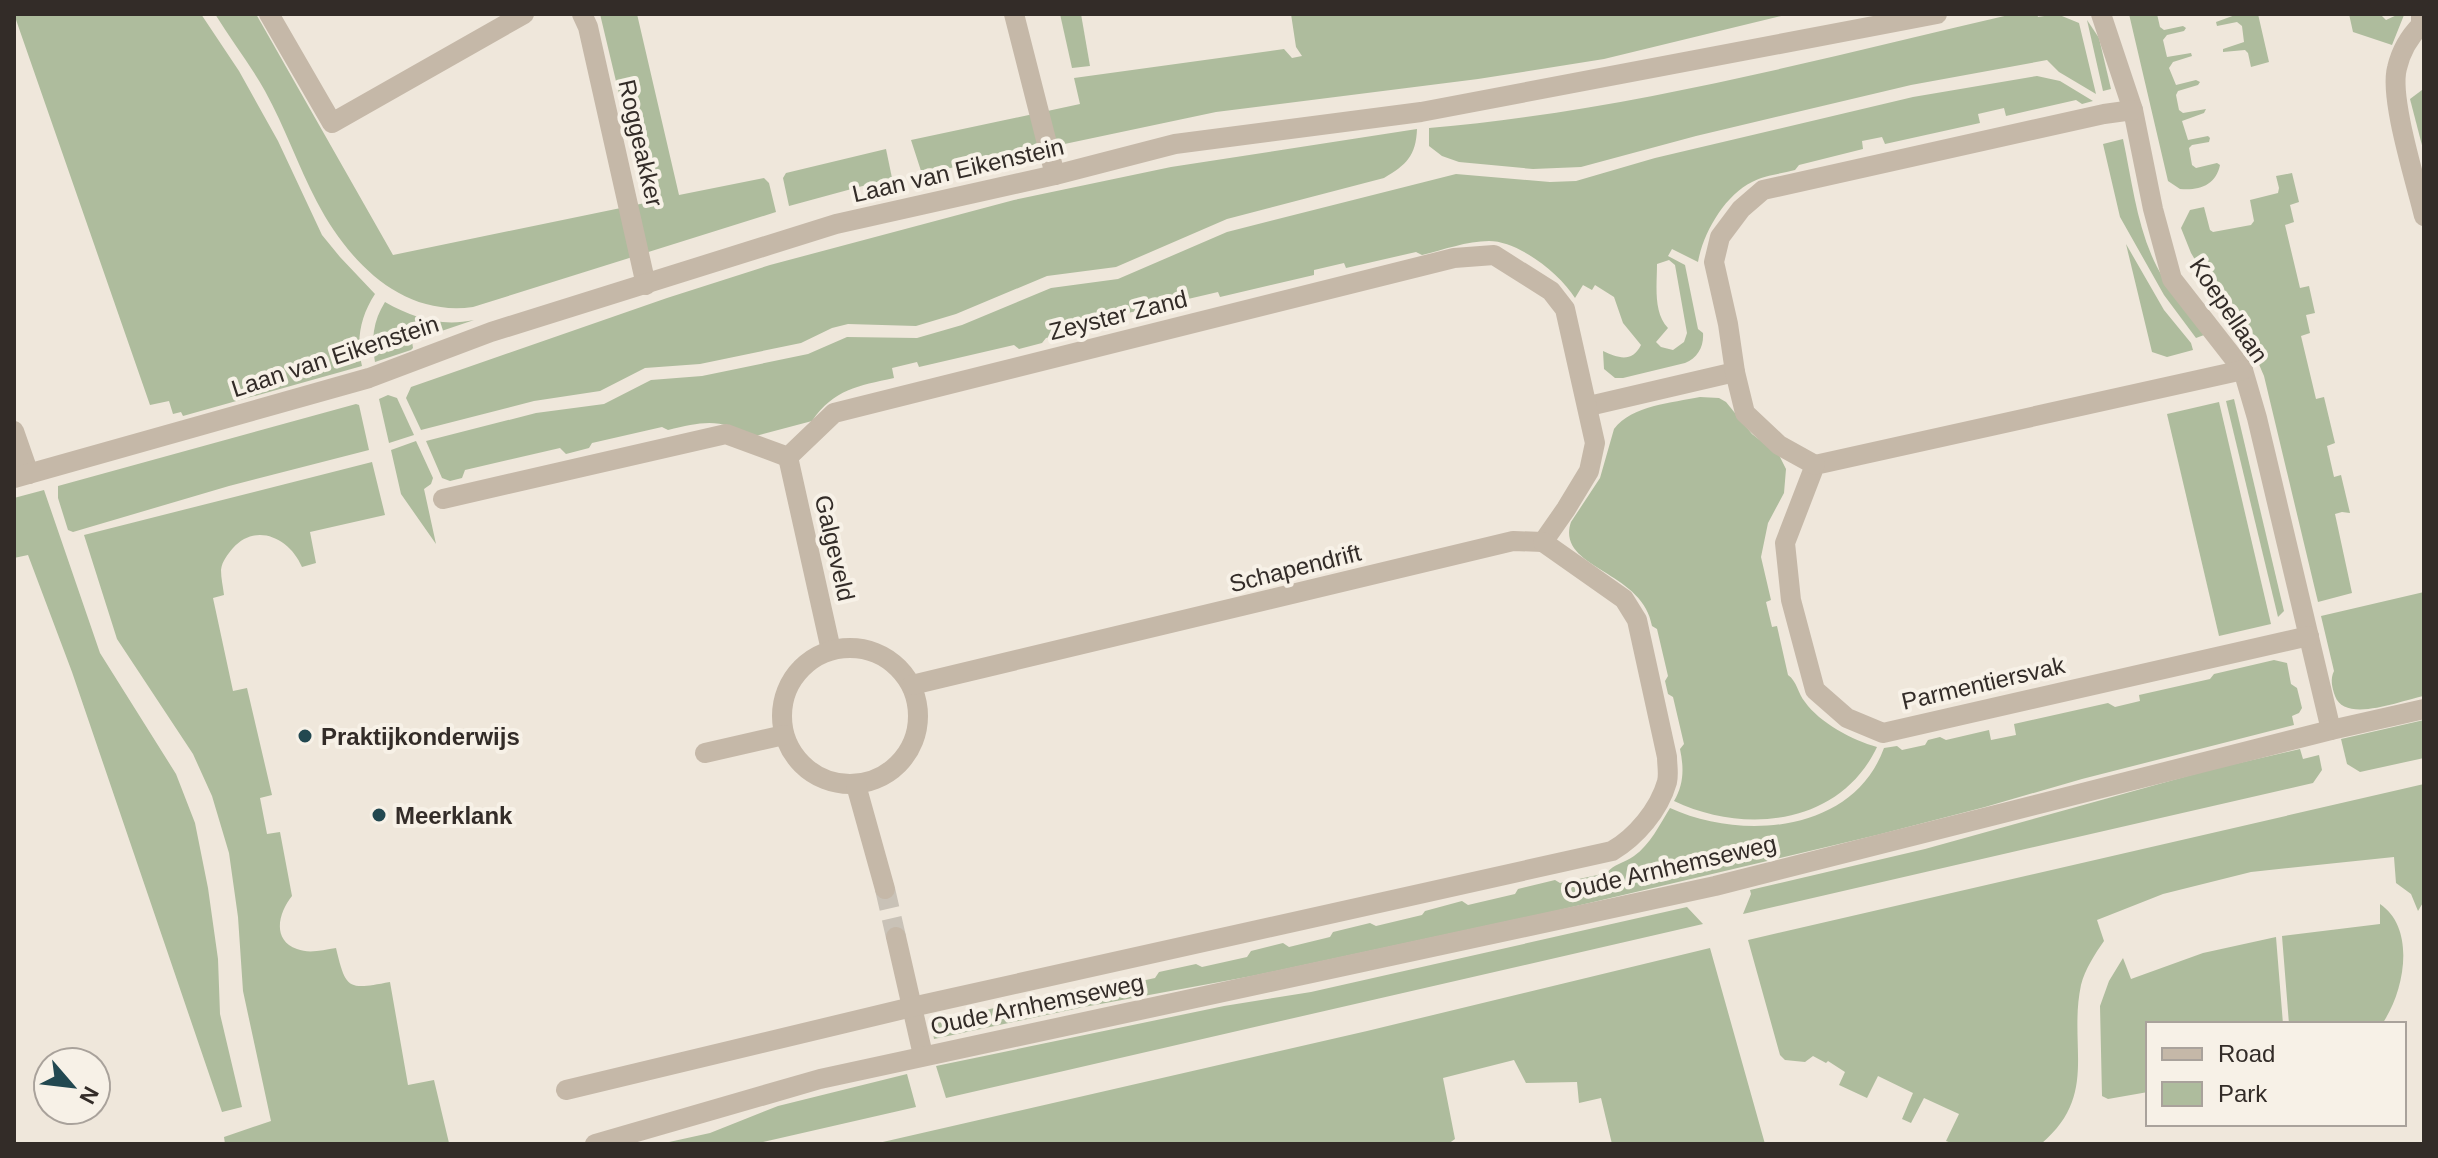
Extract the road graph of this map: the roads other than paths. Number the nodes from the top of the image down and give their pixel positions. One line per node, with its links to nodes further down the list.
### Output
1 (269, 14): 2 (street)
2 (524, 14)
3 (582, 14): 11 (street, Roggeakker)
4 (1014, 14): 9 (street)
5 (1937, 14): 9 (street, Laan van Eikenstein)
6 (2101, 14): 8 (street, Koepellaan)
7 (2421, 14): 10 (street)
8 (2133, 110): 12 (street, Koepellaan); 13 (street)
9 (1055, 175): 11 (street, Laan van Eikenstein)
10 (2424, 216)
11 (646, 285): 18 (street, Laan van Eikenstein)
12 (2243, 370): 17 (street); 21 (street, Koepellaan)
13 (1735, 372): 14 (street); 17 (street)
14 (1589, 406): 16 (street, Zeyster Zand); 20 (street)
15 (14, 431): 18 (street)
16 (788, 457): 19 (street); 22 (street, Galgeveld)
17 (1815, 465): 21 (street, Parmentiersvak)
18 (22, 476)
19 (443, 499)
20 (1543, 542): 23 (street, Schapendrift); 31 (street, Oude Arnhemseweg)
21 (2309, 636): 25 (street, Koepellaan)
22 (831, 650): 23 (street); 26 (street)
23 (912, 685): 28 (street)
24 (2424, 709): 25 (street, Oude Arnhemseweg)
25 (2331, 730): 32 (street, Oude Arnhemseweg)
26 (784, 735): 27 (street); 28 (street)
27 (705, 753)
28 (856, 785): 29 (street)
29 (885, 889)
30 (896, 937): 31 (street)
31 (912, 1007): 32 (street, Oude Arnhemseweg); 33 (street, Oude Arnhemseweg)
32 (923, 1055): 34 (street, Oude Arnhemseweg)
33 (566, 1090)
34 (595, 1144)

